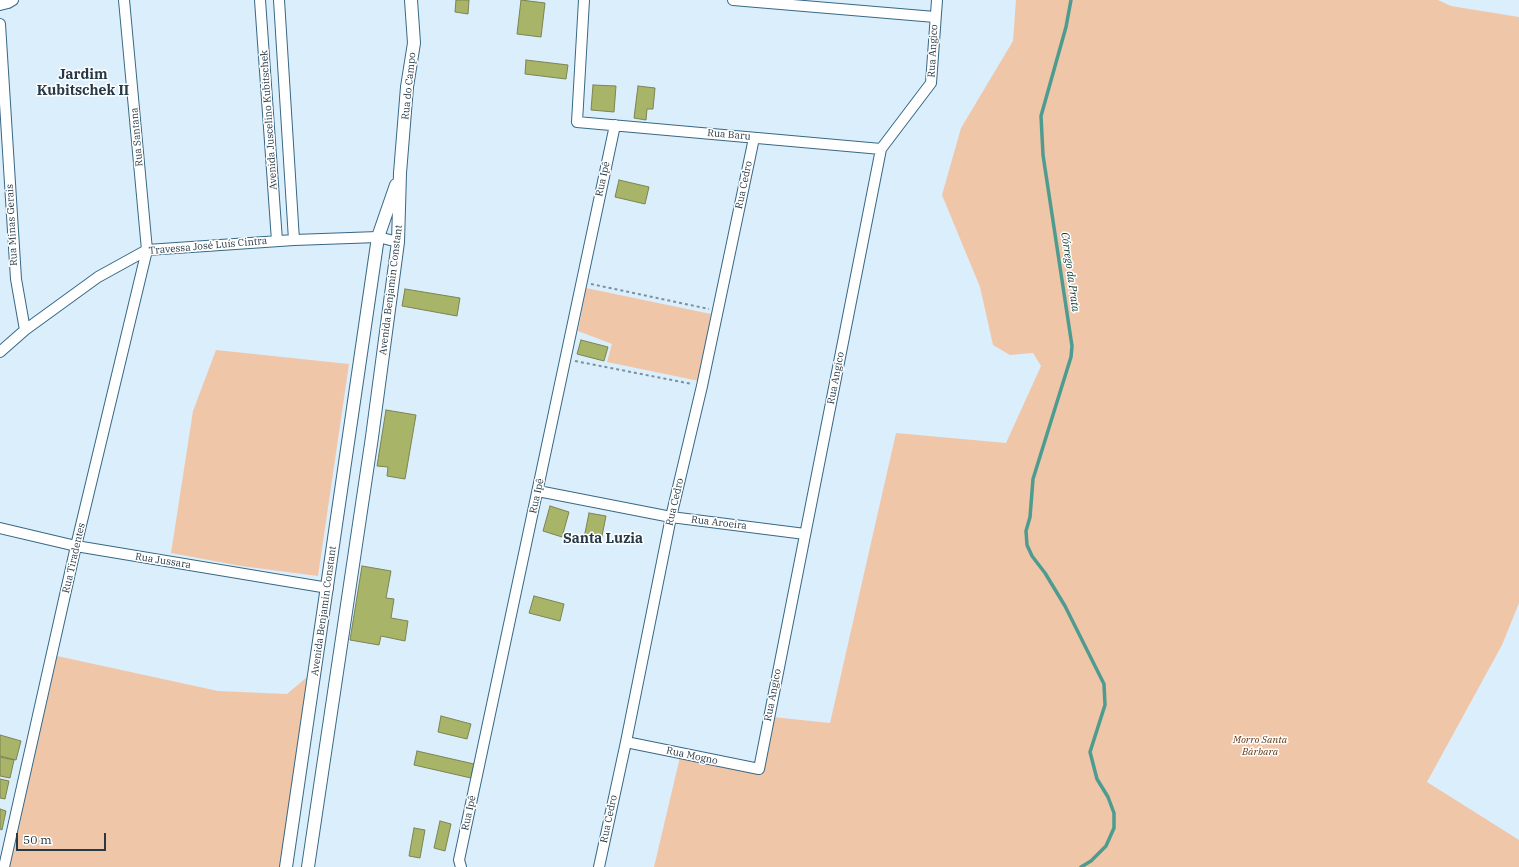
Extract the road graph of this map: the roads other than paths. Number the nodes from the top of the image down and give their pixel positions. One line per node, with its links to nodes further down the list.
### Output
1 (12, 0): 9 (street)
2 (124, 0): 22 (street, Rua Santana)
3 (260, 0): 13 (street, Avenida Juscelino Kubitschek)
4 (279, 0): 12 (street, Avenida Juscelino Kubitschek)
5 (410, 0): 17 (street, Rua do Campo)
6 (584, 0): 14 (street, Rua Baru)
7 (733, 0): 10 (street)
8 (937, 0): 10 (street, Rua Angico)
9 (0, 5)
10 (935, 17): 16 (street, Rua Angico)
11 (0, 24): 23 (street, Rua Minas Gerais)
12 (283, 60): 13 (street); 19 (street, Avenida Juscelino Kubitschek)
13 (264, 62): 20 (street, Avenida Juscelino Kubitschek)
14 (615, 125): 15 (street, Rua Baru); 27 (street, Rua Ipê)
15 (754, 138): 16 (street, Rua Baru); 28 (street, Rua Cedro)
16 (881, 149): 30 (street, Rua Angico)
17 (400, 173): 18 (street, Avenida Benjamin Constant); 21 (street, Avenida Benjamin Constant)
18 (378, 237): 19 (street, Travessa José Luís Cintra); 21 (street, Travessa José Luís Cintra); 25 (street, Avenida Benjamin Constant)
19 (294, 240): 20 (street, Travessa José Luís Cintra)
20 (277, 241): 22 (street, Travessa José Luís Cintra)
21 (398, 242): 26 (street, Avenida Benjamin Constant)
22 (147, 250): 23 (street, Travessa José Luís Cintra); 31 (street, Rua Tiradentes)
23 (25, 330): 24 (street, Travessa José Luís Cintra)
24 (0, 352)
25 (350, 434): 26 (street); 32 (street, Avenida Benjamin Constant)
26 (372, 437): 37 (street, Avenida Benjamin Constant)
27 (538, 491): 28 (street, Rua Aroeira); 38 (street, Rua Ipê)
28 (671, 517): 30 (street, Rua Aroeira); 33 (street, Rua Cedro)
29 (0, 528): 31 (street, Rua Jussara)
30 (805, 534): 34 (street, Rua Angico)
31 (76, 546): 32 (street, Rua Jussara); 35 (street, Rua Tiradentes)
32 (328, 588): 36 (street, Avenida Benjamin Constant)
33 (626, 742): 34 (street, Rua Mogno); 39 (street, Rua Cedro)
34 (759, 769)
35 (4, 867)
36 (286, 867)
37 (308, 867)
38 (461, 867)
39 (599, 867)

